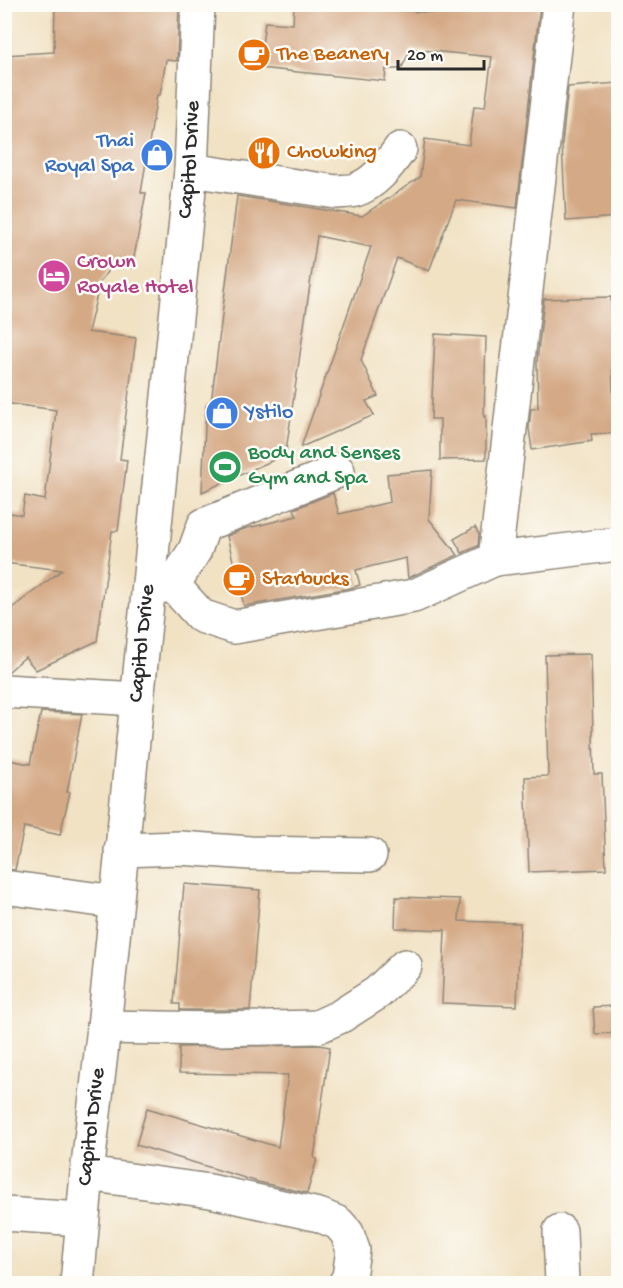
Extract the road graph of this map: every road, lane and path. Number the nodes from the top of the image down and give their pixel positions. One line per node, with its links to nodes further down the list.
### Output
1 (198, 4): 4 (street, Capitol Drive)
2 (560, 4): 7 (street)
3 (400, 149): 4 (street)
4 (191, 170): 8 (street, Capitol Drive)
5 (338, 471): 8 (street)
6 (618, 544): 7 (street)
7 (495, 559): 8 (street)
8 (160, 587): 10 (street, Capitol Drive)
9 (4, 691): 10 (street)
10 (137, 699): 11 (street, Capitol Drive)
11 (121, 850): 12 (street); 14 (street, Capitol Drive)
12 (370, 855)
13 (4, 887): 14 (street)
14 (116, 902): 16 (street, Capitol Drive)
15 (405, 966): 16 (street)
16 (104, 1027): 17 (street, Capitol Drive)
17 (87, 1174): 19 (street, Capitol Drive); 22 (street)
18 (4, 1214): 19 (street)
19 (82, 1219): 21 (street, Capitol Drive)
20 (560, 1231): 23 (street)
21 (77, 1284)
22 (345, 1284)
23 (562, 1284)

